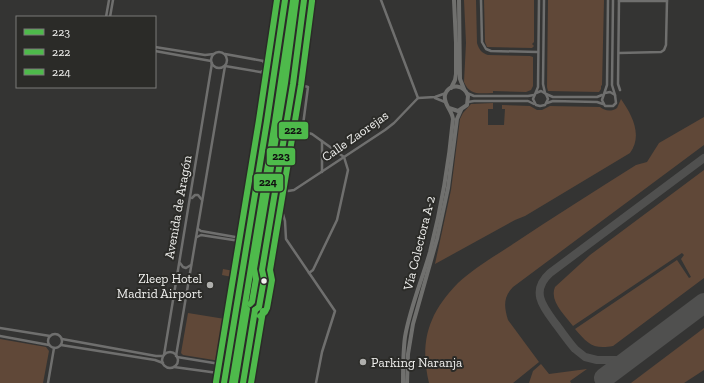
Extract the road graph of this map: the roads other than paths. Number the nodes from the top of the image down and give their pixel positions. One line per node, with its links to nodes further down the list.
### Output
1 (109, 0): 17 (street)
2 (113, 0): 18 (street)
3 (288, 0): 20 (street); 50 (street); 81 (street)
4 (298, 0): 82 (highway)
5 (304, 0): 83 (highway)
6 (312, 0): 30 (street)
7 (381, 0): 41 (street)
8 (454, 0): 31 (main road)
9 (459, 0): 32 (main road)
10 (481, 0): 22 (street)
11 (539, 0): 22 (street)
12 (544, 0): 37 (street)
13 (608, 0): 38 (street)
14 (613, 0): 39 (street)
15 (620, 0): 16 (street); 23 (street)
16 (667, 1): 23 (street)
17 (106, 16)
18 (110, 16)
19 (156, 47): 24 (street)
20 (278, 49): 26 (street); 42 (street)
21 (156, 51): 27 (street)
22 (538, 52): 36 (street)
23 (619, 53): 33 (street)
24 (214, 54): 25 (street); 27 (street)
25 (225, 54): 26 (street); 28 (street)
26 (263, 61): 29 (street)
27 (212, 62): 28 (street); 55 (street, Avenida de Aragón)
28 (225, 66): 29 (street); 56 (street, Avenida de Aragón)
29 (261, 72): 42 (street)
30 (301, 85): 51 (street); 54 (street)
31 (450, 88): 32 (main road); 34 (main road)
32 (464, 89): 35 (main road)
33 (620, 90)
34 (446, 93): 40 (street); 44 (main road)
35 (468, 93): 36 (street); 43 (main road)
36 (535, 94): 37 (street); 45 (street)
37 (545, 94): 38 (street); 46 (street)
38 (604, 94): 39 (street); 47 (street)
39 (615, 95): 47 (street)
40 (435, 97): 41 (street); 44 (street)
41 (418, 98): 52 (street, Calle Zaorejas)
42 (270, 99): 50 (street)
43 (468, 102): 45 (street); 49 (main road)
44 (445, 103): 48 (main road)
45 (534, 104): 46 (street)
46 (546, 104): 47 (street)
47 (603, 104)
48 (449, 108): 49 (main road); 86 (main road, Vía Colectora A-2)
49 (462, 110): 87 (main road, Vía Colectora A-2)
50 (268, 121): 58 (street)
51 (322, 141): 52 (street); 53 (street)
52 (344, 157): 53 (street, Calle Zaorejas); 63 (street)
53 (322, 172): 54 (street, Calle Zaorejas)
54 (285, 189): 63 (street)
55 (190, 200): 56 (street); 61 (street, Avenida de Aragón)
56 (202, 200): 57 (street, Avenida de Aragón)
57 (198, 228): 58 (street); 59 (street, Avenida de Aragón)
58 (250, 228): 60 (street)
59 (196, 237): 60 (street); 62 (street, Avenida de Aragón)
60 (246, 249): 72 (street)
61 (179, 260): 62 (street); 73 (street, Avenida de Aragón)
62 (192, 264): 74 (street, Avenida de Aragón)
63 (309, 273): 85 (street)
64 (266, 296): 84 (street)
65 (0, 328): 67 (street)
66 (0, 336): 69 (street)
67 (50, 336): 68 (street); 69 (street)
68 (62, 339): 70 (street); 73 (street)
69 (49, 345): 71 (street)
70 (61, 345): 71 (street); 75 (street)
71 (54, 348): 79 (street)
72 (229, 353): 76 (street); 80 (street)
73 (164, 356): 74 (street); 75 (street)
74 (177, 356): 76 (street); 77 (street)
75 (163, 363): 77 (street)
76 (220, 364): 78 (street)
77 (174, 367): 78 (street)
78 (218, 373): 80 (street)
79 (48, 383)
80 (224, 383)
81 (231, 383)
82 (237, 383)
83 (245, 383)
84 (251, 383)
85 (316, 383)
86 (403, 383)
87 (407, 383)

